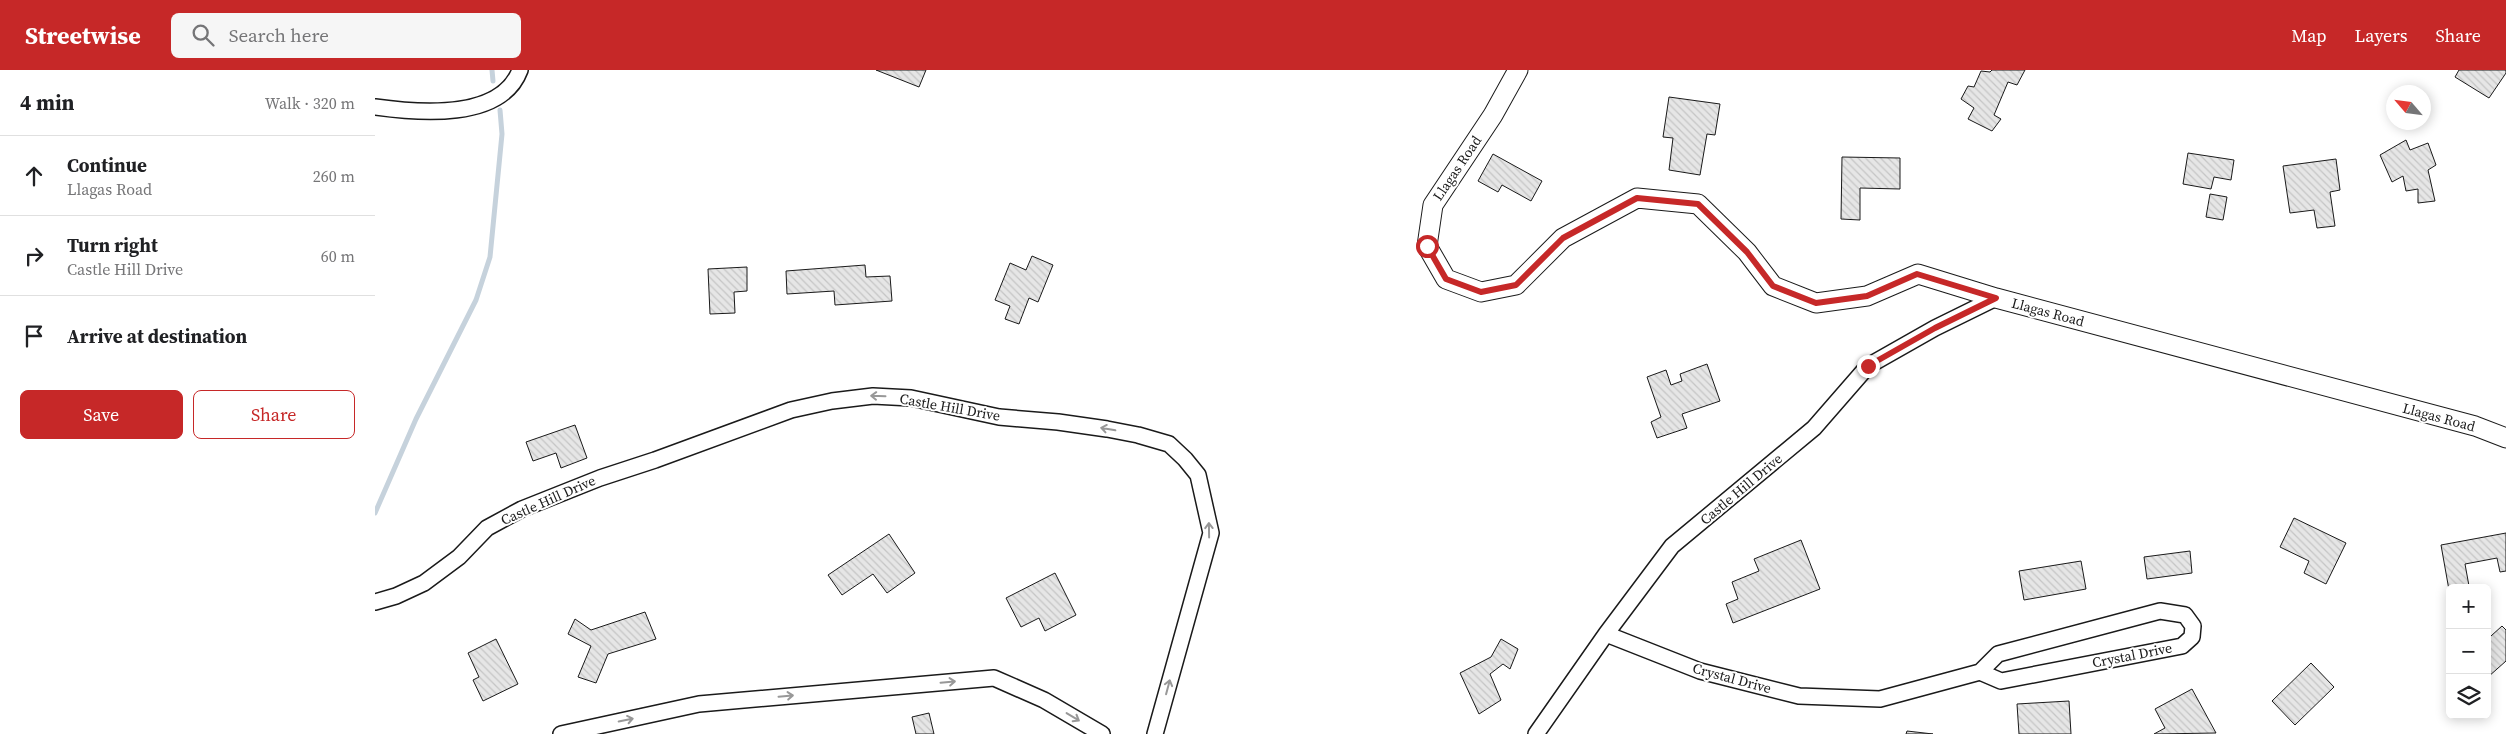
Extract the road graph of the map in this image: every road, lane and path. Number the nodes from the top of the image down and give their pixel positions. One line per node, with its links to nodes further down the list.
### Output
1 (520, 70): 3 (street)
2 (1518, 70): 4 (street, Llagas Road)
3 (375, 107)
4 (1996, 298): 5 (street, Llagas Road); 7 (street, Castle Hill Drive)
5 (2506, 438)
6 (375, 602): 11 (street, Castle Hill Drive, one-way to 6)
7 (1606, 634): 8 (street, Crystal Drive); 12 (street, Castle Hill Drive)
8 (1980, 672): 8 (street, Crystal Drive)
9 (561, 734): 10 (street, one-way to 10)
10 (1102, 734)
11 (1155, 734)
12 (1536, 734)

